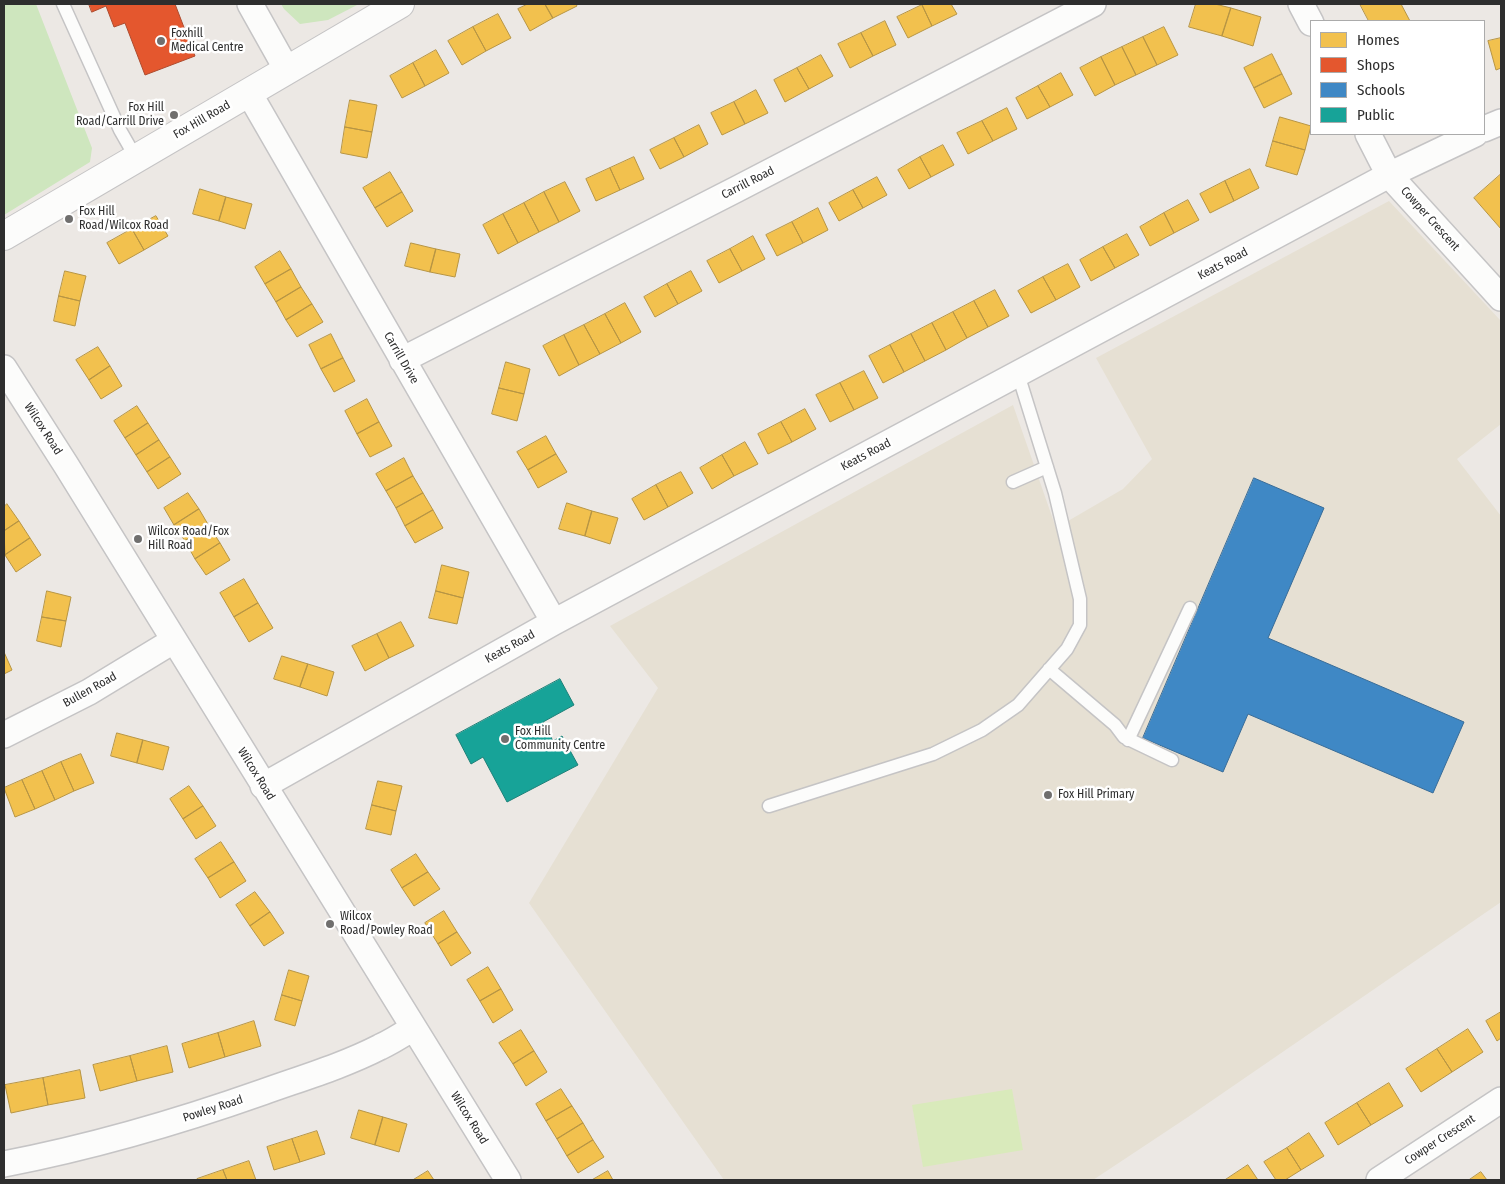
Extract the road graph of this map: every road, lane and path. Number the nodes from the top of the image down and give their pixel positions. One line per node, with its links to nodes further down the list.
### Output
1 (63, 4): 13 (lane)
2 (250, 4): 7 (street)
3 (400, 4): 7 (street, Fox Hill Road)
4 (1092, 4): 17 (street, Carrill Road)
5 (1302, 4): 6 (street)
6 (1310, 21)
7 (287, 70): 8 (street, Fox Hill Road)
8 (249, 93): 13 (street, Fox Hill Road); 17 (street, Carrill Drive)
9 (1501, 122): 10 (street)
10 (1485, 130)
11 (1369, 135): 14 (street, Cowper Crescent)
12 (1473, 135): 14 (street, Keats Road)
13 (136, 158): 15 (street, Fox Hill Road)
14 (1389, 175): 16 (street, Cowper Crescent); 19 (street, Keats Road)
15 (4, 236)
16 (1501, 298)
17 (402, 360): 23 (street, Carrill Drive)
18 (4, 368): 24 (street, Wilcox Road)
19 (1018, 374): 20 (lane); 23 (street, Keats Road)
20 (1046, 466): 21 (lane); 25 (lane)
21 (1013, 482)
22 (1190, 608): 27 (lane)
23 (554, 622): 29 (street, Keats Road)
24 (173, 641): 26 (street, Bullen Road); 29 (street, Wilcox Road)
25 (1049, 669): 27 (lane); 30 (lane)
26 (4, 735)
27 (1128, 740): 28 (lane)
28 (1172, 760)
29 (263, 786): 31 (street, Wilcox Road)
30 (769, 806)
31 (412, 1028): 33 (street, Powley Road); 34 (street, Wilcox Road)
32 (1501, 1100): 35 (street, Cowper Crescent)
33 (4, 1164)
34 (508, 1180)
35 (1379, 1180)

